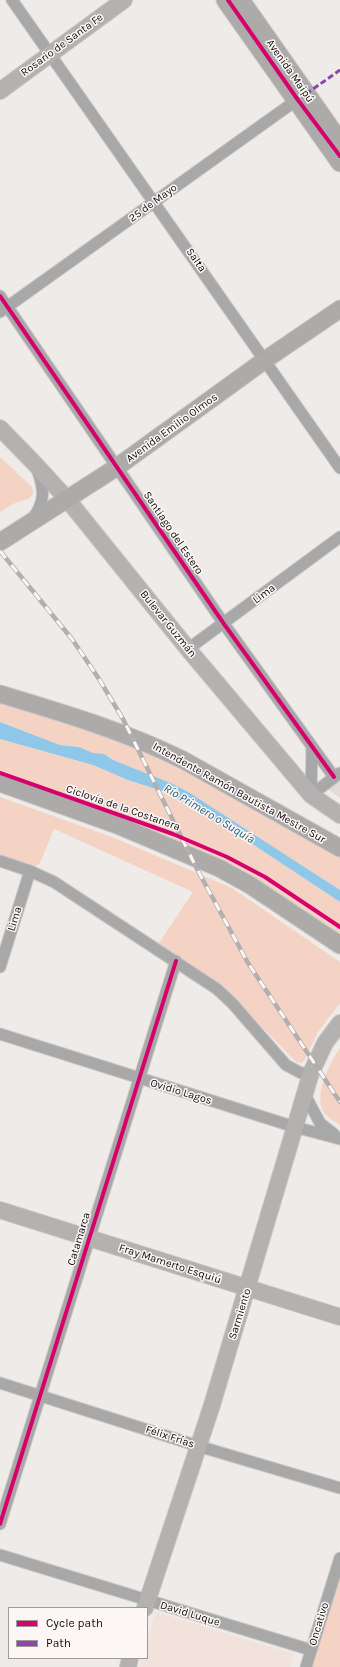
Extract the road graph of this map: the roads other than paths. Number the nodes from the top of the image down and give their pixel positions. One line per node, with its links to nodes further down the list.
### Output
1 (12, 0): 5 (street, Salta)
2 (124, 0): 5 (main road, Rosario de Santa Fe)
3 (225, 0): 7 (main road, Avenida Maipú)
4 (241, 0): 7 (main road, Avenida Maipú)
5 (50, 54): 6 (main road, Rosario de Santa Fe); 10 (street, Salta)
6 (0, 91)
7 (301, 98): 8 (main road, Avenida Maipú); 9 (main road, Avenida Maipú); 10 (street, 25 de Mayo)
8 (340, 141)
9 (340, 163)
10 (155, 202): 12 (street, 25 de Mayo); 14 (street, Salta)
11 (0, 296): 12 (street, Santiago del Estero)
12 (4, 309): 17 (street, Santiago del Estero)
13 (340, 309): 14 (main road, Avenida Emilio Olmos)
14 (265, 360): 17 (main road, Avenida Emilio Olmos); 18 (street, Salta)
15 (0, 428): 16 (main road, Bulevar Guzmán)
16 (35, 464): 19 (main road, Bulevar Guzmán); 20 (street)
17 (117, 467): 19 (main road, Avenida Emilio Olmos); 23 (street, Santiago del Estero)
18 (340, 468)
19 (66, 499): 20 (main road, Avenida Emilio Olmos); 24 (main road, Bulevar Guzmán)
20 (30, 522): 22 (main road, Avenida Emilio Olmos)
21 (340, 538): 23 (street, Lima)
22 (0, 542)
23 (224, 624): 24 (street, Lima); 26 (street, Santiago del Estero)
24 (188, 649): 29 (main road, Bulevar Guzmán)
25 (0, 694): 31 (main road, Intendente Ramón Bautista Mestre Sur)
26 (312, 747): 27 (street, Santiago del Estero); 29 (street)
27 (337, 775): 29 (street)
28 (0, 783): 34 (main road)
29 (311, 795): 30 (main road, Bulevar Guzmán)
30 (340, 816)
31 (340, 848)
32 (0, 861): 33 (street)
33 (30, 871): 35 (street); 36 (street, Lima)
34 (340, 945)
35 (176, 961): 39 (street); 40 (street, Catamarca)
36 (0, 967)
37 (340, 1023): 39 (main road, Sarmiento)
38 (0, 1034): 40 (street, Ovidio Lagos)
39 (311, 1073): 41 (main road, Sarmiento)
40 (139, 1078): 42 (street, Ovidio Lagos); 45 (street, Catamarca)
41 (305, 1095): 42 (main road, Sarmiento); 43 (street, Ovidio Lagos)
42 (295, 1127): 43 (street, Ovidio Lagos); 46 (main road, Sarmiento)
43 (340, 1138)
44 (0, 1210): 45 (main road, Fray Mamerto Esquiú)
45 (89, 1238): 46 (main road, Fray Mamerto Esquiú); 49 (street, Catamarca)
46 (247, 1289): 47 (main road, Fray Mamerto Esquiú); 50 (main road, Sarmiento)
47 (340, 1317)
48 (0, 1383): 49 (street, Félix Frías)
49 (40, 1396): 50 (street, Félix Frías); 52 (street, Catamarca)
50 (198, 1446): 51 (street, Félix Frías); 55 (main road, Sarmiento)
51 (340, 1488)
52 (0, 1524)
53 (0, 1555): 55 (street, David Luque)
54 (340, 1558): 56 (street, Oncativo)
55 (146, 1604): 56 (street, David Luque)
56 (311, 1650): 57 (street, Oncativo)
57 (306, 1667)

